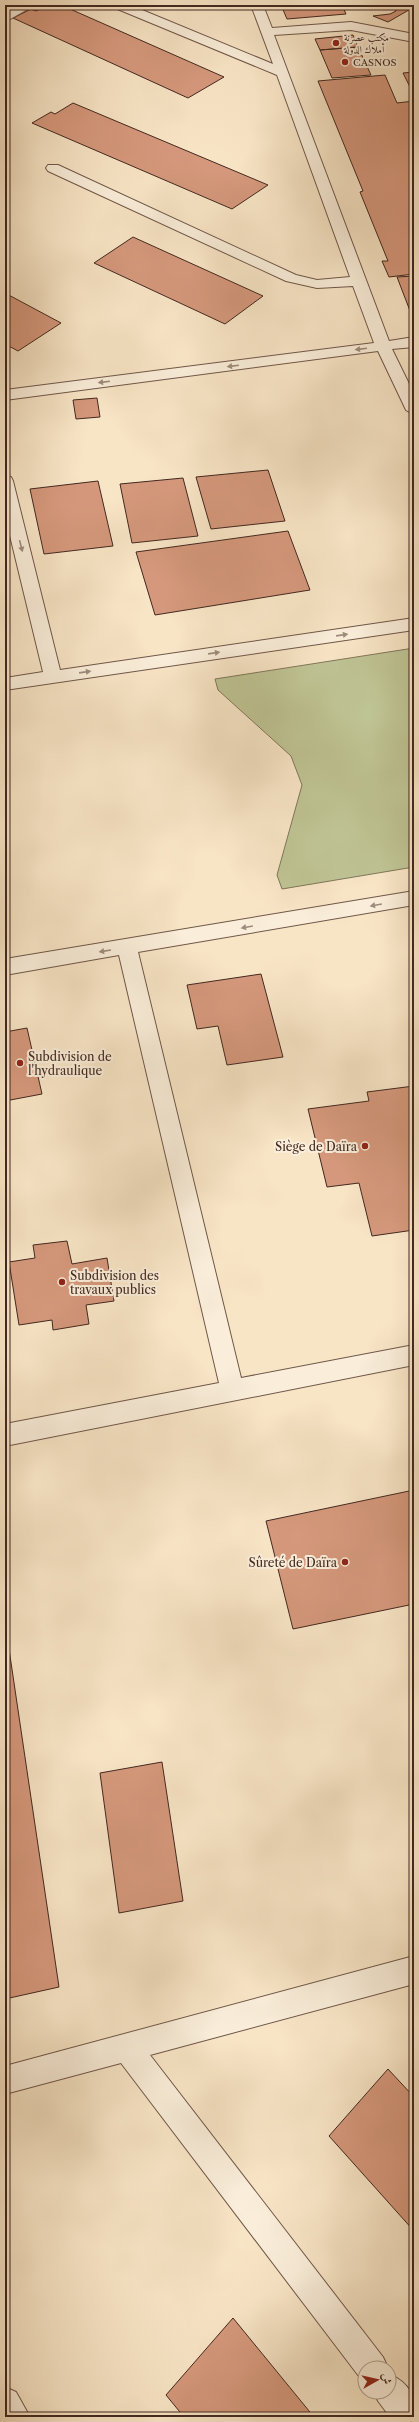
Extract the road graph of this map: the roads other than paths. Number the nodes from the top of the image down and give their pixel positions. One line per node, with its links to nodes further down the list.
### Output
1 (29, 5): 4 (street)
2 (119, 5): 7 (street)
3 (257, 5): 5 (street)
4 (5, 18)
5 (267, 32): 6 (street); 7 (street)
6 (414, 38)
7 (282, 73): 9 (street)
8 (53, 168): 9 (street)
9 (359, 281): 11 (street)
10 (414, 342): 11 (street)
11 (383, 346): 13 (street, one-way to 13); 15 (street)
12 (5, 382): 13 (street)
13 (24, 393): 14 (street)
14 (5, 395)
15 (414, 410)
16 (5, 481): 18 (street, one-way to 18)
17 (414, 624): 18 (street, one-way to 17)
18 (54, 677): 19 (street)
19 (5, 684)
20 (414, 898): 21 (street, one-way to 21)
21 (127, 947): 22 (street, one-way to 22); 24 (street)
22 (5, 967)
23 (414, 1355): 24 (street)
24 (233, 1392): 25 (street)
25 (5, 1435)
26 (414, 1970): 27 (street)
27 (126, 2047): 28 (street); 29 (street)
28 (5, 2080)
29 (366, 2360)
30 (397, 2400): 33 (street)
31 (5, 2403): 32 (street)
32 (14, 2417)
33 (410, 2417)

